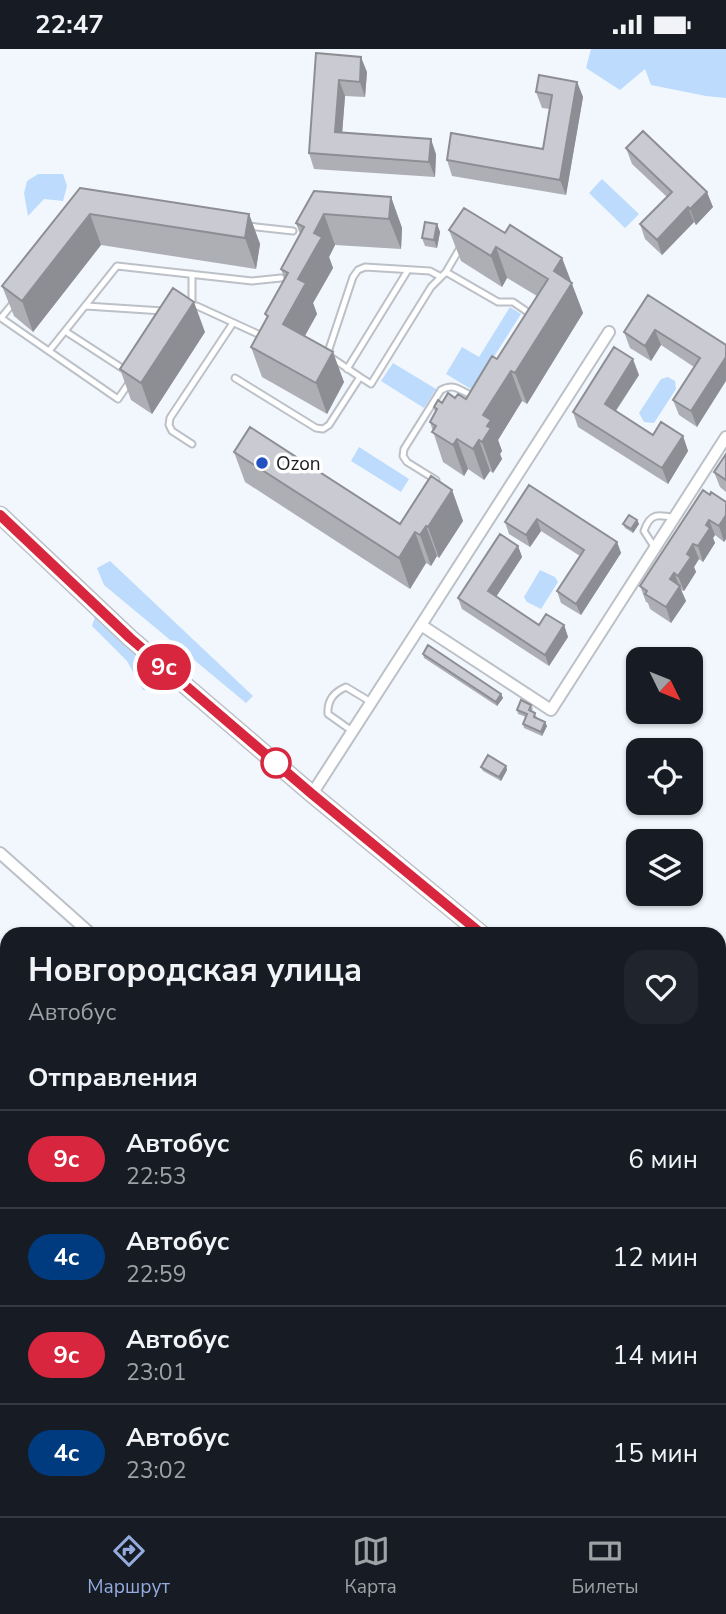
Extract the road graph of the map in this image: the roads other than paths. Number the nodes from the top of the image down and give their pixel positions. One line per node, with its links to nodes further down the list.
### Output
1 (239, 225): 2 (lane)
2 (293, 231)
3 (467, 236): 6 (lane)
4 (408, 270): 6 (lane); 17 (lane); 17 (lane)
5 (192, 274): 7 (lane); 9 (lane); 11 (lane)
6 (443, 274): 12 (lane); 18 (lane)
7 (281, 278)
8 (17, 298): 16 (lane)
9 (85, 306): 10 (lane); 13 (lane)
10 (165, 311)
11 (233, 323): 15 (lane); 22 (lane)
12 (532, 323)
13 (65, 331): 16 (lane); 16 (lane)
14 (609, 332): 27 (street)
15 (258, 334)
16 (49, 351)
17 (347, 369): 18 (lane)
18 (360, 377): 19 (lane)
19 (235, 378)
20 (481, 394): 23 (lane)
21 (726, 437): 25 (street)
22 (192, 444)
23 (436, 480)
24 (0, 515): 30 (street)
25 (675, 518): 26 (street); 26 (lane)
26 (655, 548): 27 (street)
27 (421, 625): 28 (street)
28 (371, 702): 29 (street); 29 (lane)
29 (352, 731): 30 (street)
30 (312, 794): 33 (street)
31 (0, 853): 32 (street)
32 (83, 927)
33 (473, 927)

